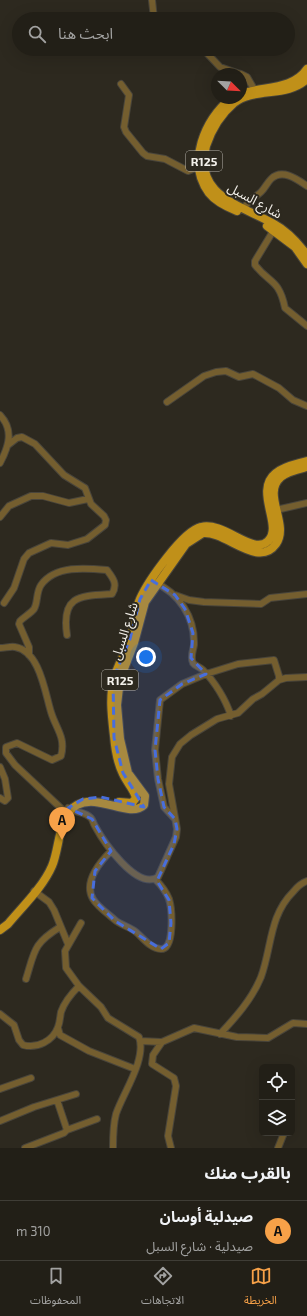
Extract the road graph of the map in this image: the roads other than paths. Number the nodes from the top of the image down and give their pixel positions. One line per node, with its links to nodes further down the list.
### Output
1 (152, 0): 2 (street)
2 (153, 12)
3 (210, 56): 4 (street)
4 (223, 68)
5 (307, 69): 9 (main road)
6 (247, 77): 9 (street)
7 (307, 79): 14 (main road, شارع السبل / R125)
8 (121, 84): 12 (street)
9 (254, 89): 10 (main road)
10 (247, 92)
11 (224, 104): 12 (main road, شارع السبل / R125)
12 (198, 167): 15 (main road, شارع السبل / R125)
13 (307, 186): 14 (street)
14 (244, 209): 15 (main road, شارع السبل / R125)
15 (275, 228): 16 (main road, شارع السبل / R125); 17 (main road, شارع السبل / R125); 18 (street)
16 (307, 255)
17 (307, 264)
18 (307, 326)
19 (167, 402): 20 (street)
20 (307, 406)
21 (0, 414): 22 (street)
22 (8, 445): 24 (street); 26 (street)
23 (307, 461): 30 (main road, شارع السبل / R125)
24 (0, 462)
25 (307, 467): 28 (main road, شارع السبل / R125)
26 (88, 500): 29 (street); 33 (street)
27 (307, 504): 28 (street)
28 (276, 510): 30 (main road, شارع السبل / R125)
29 (0, 517)
30 (154, 582): 32 (street); 44 (main road, شارع السبل / R125)
31 (307, 594): 32 (street)
32 (175, 595): 37 (street)
33 (4, 603)
34 (67, 634): 36 (street)
35 (0, 648): 36 (street)
36 (29, 655): 41 (street)
37 (206, 674): 39 (street); 40 (street); 45 (street)
38 (307, 677): 39 (street)
39 (279, 680): 40 (street)
40 (231, 716): 45 (street)
41 (3, 754): 44 (street)
42 (0, 767): 43 (street)
43 (0, 798)
44 (68, 810): 46 (street); 49 (main road); 51 (main road)
45 (175, 819): 47 (street)
46 (112, 850): 47 (street); 47 (street)
47 (155, 879)
48 (307, 881): 60 (street)
49 (34, 891): 52 (street); 53 (main road)
50 (81, 923): 54 (street)
51 (0, 924)
52 (60, 927): 54 (street); 55 (street)
53 (0, 930)
54 (68, 944): 56 (street)
55 (26, 979)
56 (79, 986): 59 (street); 61 (street)
57 (0, 1014): 59 (street)
58 (307, 1024): 60 (street)
59 (58, 1028): 63 (street)
60 (220, 1034): 62 (street)
61 (140, 1041): 62 (street); 63 (street)
62 (162, 1042): 74 (street)
63 (135, 1069): 73 (street)
64 (31, 1078): 65 (street)
65 (0, 1089)
66 (76, 1094): 67 (street)
67 (57, 1100): 69 (street); 70 (street)
68 (97, 1118): 70 (street)
69 (0, 1121)
70 (67, 1130): 72 (street)
71 (283, 1136): 75 (street)
72 (25, 1148)
73 (113, 1148)
74 (171, 1148)
75 (278, 1148)

